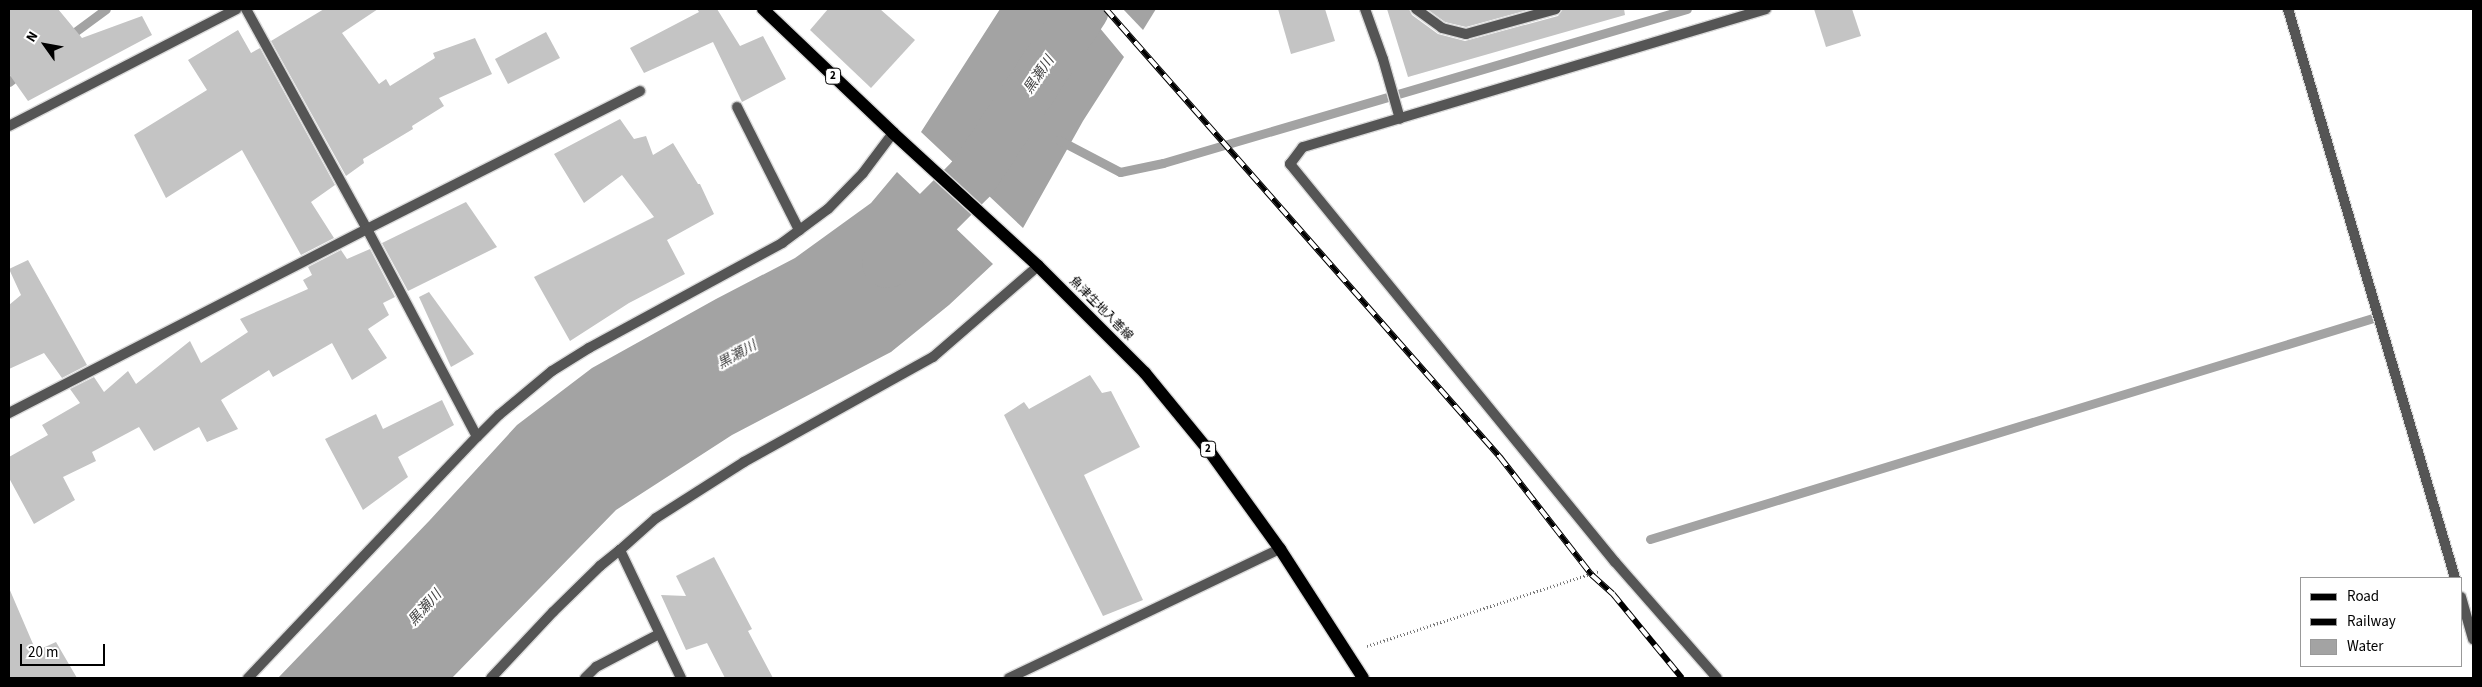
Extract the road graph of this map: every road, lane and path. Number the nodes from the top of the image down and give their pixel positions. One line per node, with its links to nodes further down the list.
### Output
1 (237, 9): 12 (street)
2 (246, 9): 14 (street)
3 (763, 9): 13 (main road, 魚津生地入善線 / 2)
4 (1365, 9): 11 (street)
5 (1416, 9): 6 (street)
6 (1556, 9)
7 (1766, 9): 11 (street)
8 (2288, 9): 22 (street)
9 (640, 91): 14 (street)
10 (737, 107): 15 (street)
11 (1400, 118): 21 (street)
12 (9, 126)
13 (893, 133): 15 (street); 16 (main road, 魚津生地入善線 / 2)
14 (367, 229): 17 (street); 18 (street)
15 (800, 230): 18 (street)
16 (1038, 266): 19 (main road, 魚津生地入善線 / 2); 20 (street)
17 (9, 413)
18 (477, 437): 27 (street)
19 (1280, 549): 26 (main road, 魚津生地入善線 / 2); 31 (street)
20 (620, 550): 24 (street); 28 (street)
21 (1615, 562): 26 (path); 33 (street)
22 (2455, 577)
23 (2462, 600): 25 (street)
24 (659, 634): 29 (street); 30 (street)
25 (2473, 639)
26 (1345, 652): 32 (main road, 魚津生地入善線 / 2)
27 (248, 678)
28 (491, 678)
29 (585, 678)
30 (681, 678)
31 (1009, 678)
32 (1362, 678)
33 (1717, 678)

